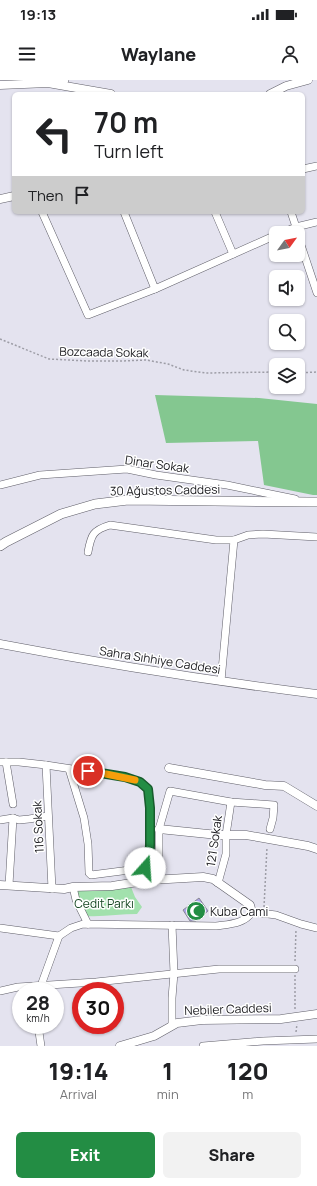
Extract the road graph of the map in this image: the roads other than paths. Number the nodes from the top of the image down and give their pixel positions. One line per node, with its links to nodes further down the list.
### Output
1 (65, 80): 3 (street)
2 (308, 80): 6 (street)
3 (48, 82): 4 (street); 5 (street)
4 (0, 85)
5 (100, 92)
6 (274, 92)
7 (317, 166): 8 (street)
8 (305, 169)
9 (12, 196): 10 (street)
10 (0, 199)
11 (43, 214): 21 (street)
12 (125, 214): 21 (street)
13 (216, 214): 19 (street)
14 (292, 214): 16 (street)
15 (317, 222): 17 (street)
16 (295, 226)
17 (305, 227)
18 (269, 238): 19 (street)
19 (233, 254): 21 (street)
20 (305, 257): 22 (street)
21 (155, 289)
22 (317, 293)
23 (0, 485): 24 (street, Dinar Sokak)
24 (313, 502): 27 (main road, 30 Ağustos Caddesi)
25 (317, 537): 26 (street)
26 (234, 540): 28 (street); 30 (street)
27 (0, 546)
28 (88, 552)
29 (0, 644): 30 (street, Sahra Sıhhiye Caddesi)
30 (221, 681): 31 (street, Sahra Sıhhiye Caddesi)
31 (317, 694)
32 (3, 762): 33 (street); 37 (street)
33 (46, 765): 35 (street); 39 (street, 116 Sokak)
34 (169, 768): 38 (street)
35 (69, 769): 46 (street); 46 (street)
36 (231, 802): 42 (street); 43 (street); 44 (street, 121 Sokak)
37 (13, 804)
38 (317, 806)
39 (48, 816): 40 (street); 52 (street, 116 Sokak)
40 (13, 818): 41 (street); 50 (street)
41 (0, 820)
42 (158, 829): 44 (street); 47 (street)
43 (270, 830)
44 (226, 835): 45 (street); 48 (street, 121 Sokak)
45 (317, 849)
46 (148, 870): 47 (street)
47 (155, 880): 48 (street); 51 (street)
48 (218, 883): 53 (street)
49 (0, 884): 50 (street)
50 (9, 885): 52 (street)
51 (73, 887): 52 (street); 54 (street)
52 (52, 889)
53 (252, 912): 55 (street); 57 (street)
54 (88, 924): 55 (street); 58 (street)
55 (172, 925): 60 (street)
56 (0, 928): 58 (street)
57 (317, 928)
58 (59, 936): 61 (street)
59 (295, 969): 60 (street)
60 (174, 973): 62 (street); 66 (street)
61 (41, 982)
62 (64, 985)
63 (12, 988): 64 (street)
64 (0, 990)
65 (317, 1014): 66 (street, Nebiler Caddesi)
66 (172, 1025): 69 (street, Nebiler Caddesi)
67 (39, 1034): 70 (street)
68 (317, 1039): 72 (street)
69 (140, 1044): 71 (street, Nebiler Caddesi)
70 (41, 1046)
71 (120, 1046)
72 (203, 1046)

